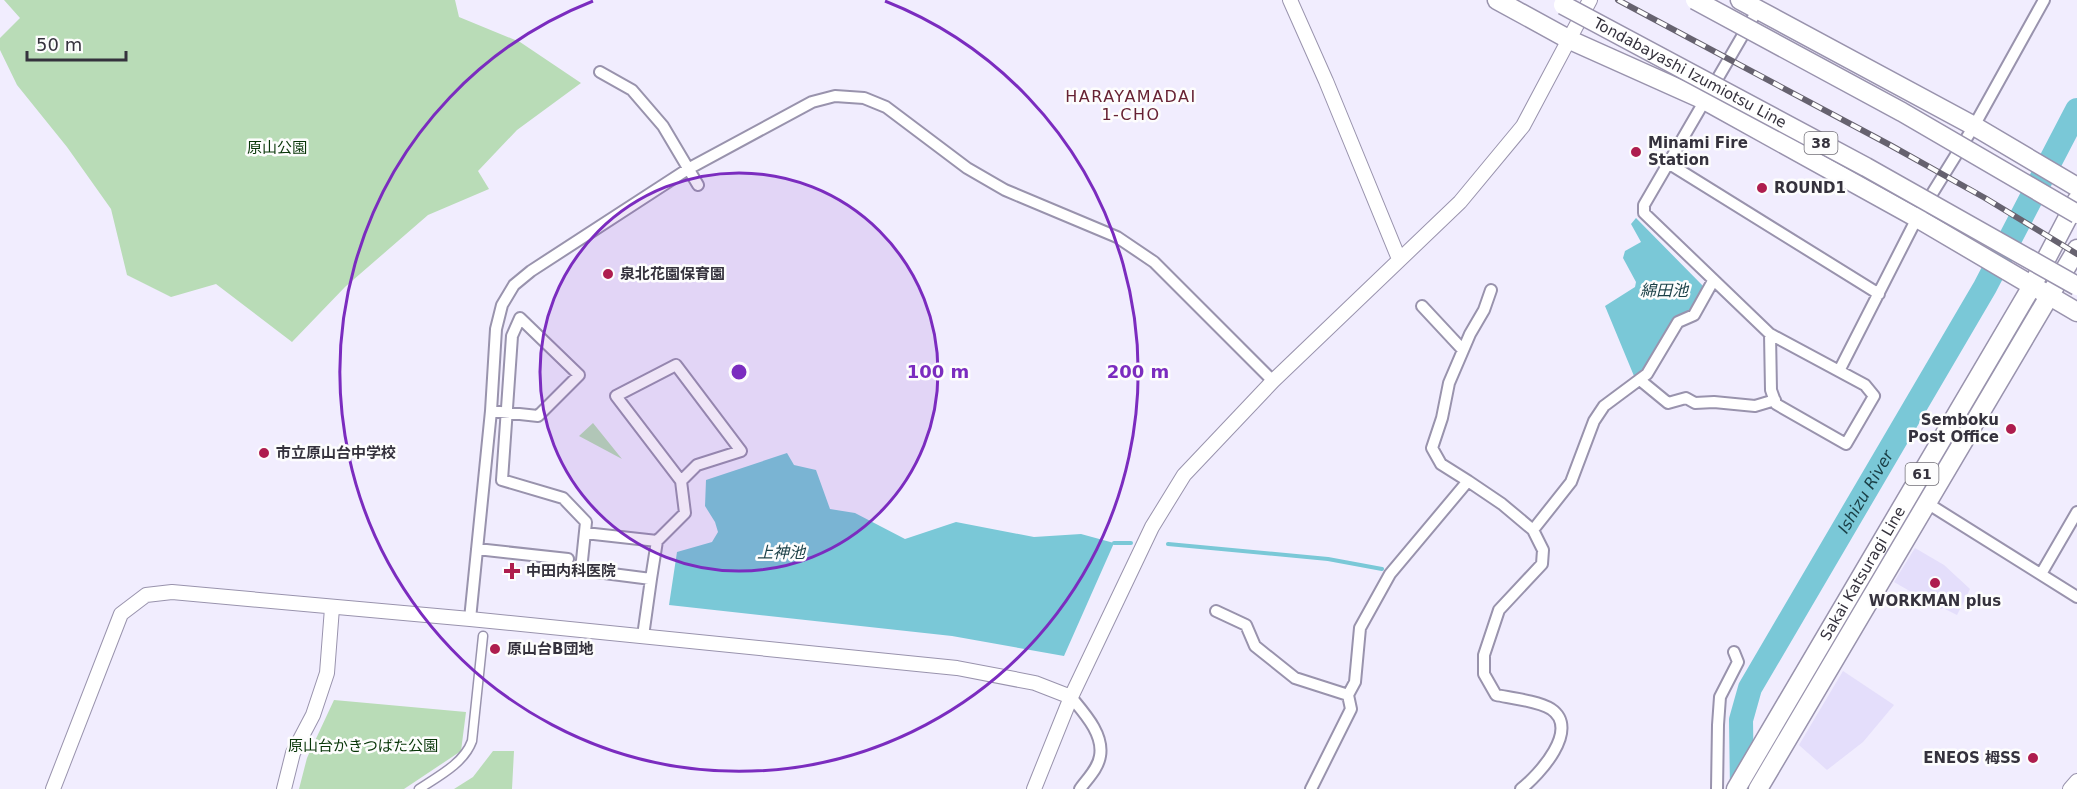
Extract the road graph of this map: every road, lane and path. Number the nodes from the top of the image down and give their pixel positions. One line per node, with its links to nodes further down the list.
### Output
1 (1290, 0): 20 (street)
2 (1497, 0): 9 (main road)
3 (1590, 0): 9 (street)
4 (1695, 0): 17 (main road, bridge)
5 (1740, 0): 8 (main road)
6 (2044, 0): 12 (street)
7 (1558, 2): 23 (main road, Tondabayashi Izumiotsu Line / 38, bridge)
8 (1758, 9): 11 (street); 12 (main road)
9 (1570, 40): 11 (main road); 20 (street)
10 (600, 72): 14 (street)
11 (1704, 100): 13 (street); 18 (main road)
12 (1974, 126): 16 (main road); 18 (street)
13 (1668, 164): 21 (street); 25 (street)
14 (688, 170): 15 (street); 33 (street); 35 (street)
15 (698, 185)
16 (2075, 190): 22 (main road, Sakai Katsuragi Line / 61)
17 (2077, 214)
18 (1917, 218): 22 (main road); 25 (street)
19 (2077, 249): 26 (main road, Sakai Katsuragi Line / 61)
20 (1399, 259): 33 (street)
21 (1713, 281): 29 (street); 32 (street)
22 (2026, 282): 26 (main road); 67 (main road, Sakai Katsuragi Line / 61)
23 (2077, 286)
24 (1491, 290): 30 (street)
25 (1879, 294): 31 (street)
26 (2049, 295): 28 (main road); 39 (main road, Sakai Katsuragi Line / 61)
27 (1422, 306): 30 (street)
28 (2077, 312)
29 (1770, 334): 31 (street); 34 (street)
30 (1463, 350): 38 (street)
31 (1839, 371): 34 (street)
32 (1640, 380): 34 (street); 41 (street)
33 (1273, 381): 56 (street)
34 (1775, 400)
35 (491, 411): 36 (street); 44 (street)
36 (505, 412): 36 (street); 42 (street)
37 (681, 480): 37 (street); 43 (street)
38 (1468, 481): 41 (street); 55 (street)
39 (1927, 503): 46 (street); 58 (main road, Sakai Katsuragi Line / 61)
40 (2077, 512): 46 (street)
41 (1533, 530): 65 (street)
42 (585, 533): 43 (street); 47 (street)
43 (657, 541): 47 (street)
44 (477, 549): 45 (street); 51 (street)
45 (568, 559)
46 (2041, 574): 48 (street)
47 (651, 579): 53 (street)
48 (2077, 597)
49 (332, 608): 51 (street); 59 (street); 60 (street)
50 (1216, 611): 55 (street)
51 (470, 619): 53 (street)
52 (483, 636): 61 (street)
53 (643, 636): 56 (street)
54 (1734, 652): 66 (street)
55 (1348, 695): 64 (street)
56 (1071, 697): 62 (street); 63 (street)
57 (2077, 781): 68 (street)
58 (1760, 784)
59 (53, 789)
60 (284, 789)
61 (419, 789)
62 (1034, 789)
63 (1080, 789)
64 (1311, 789)
65 (1521, 789)
66 (1717, 789)
67 (1736, 789)
68 (2070, 789)

